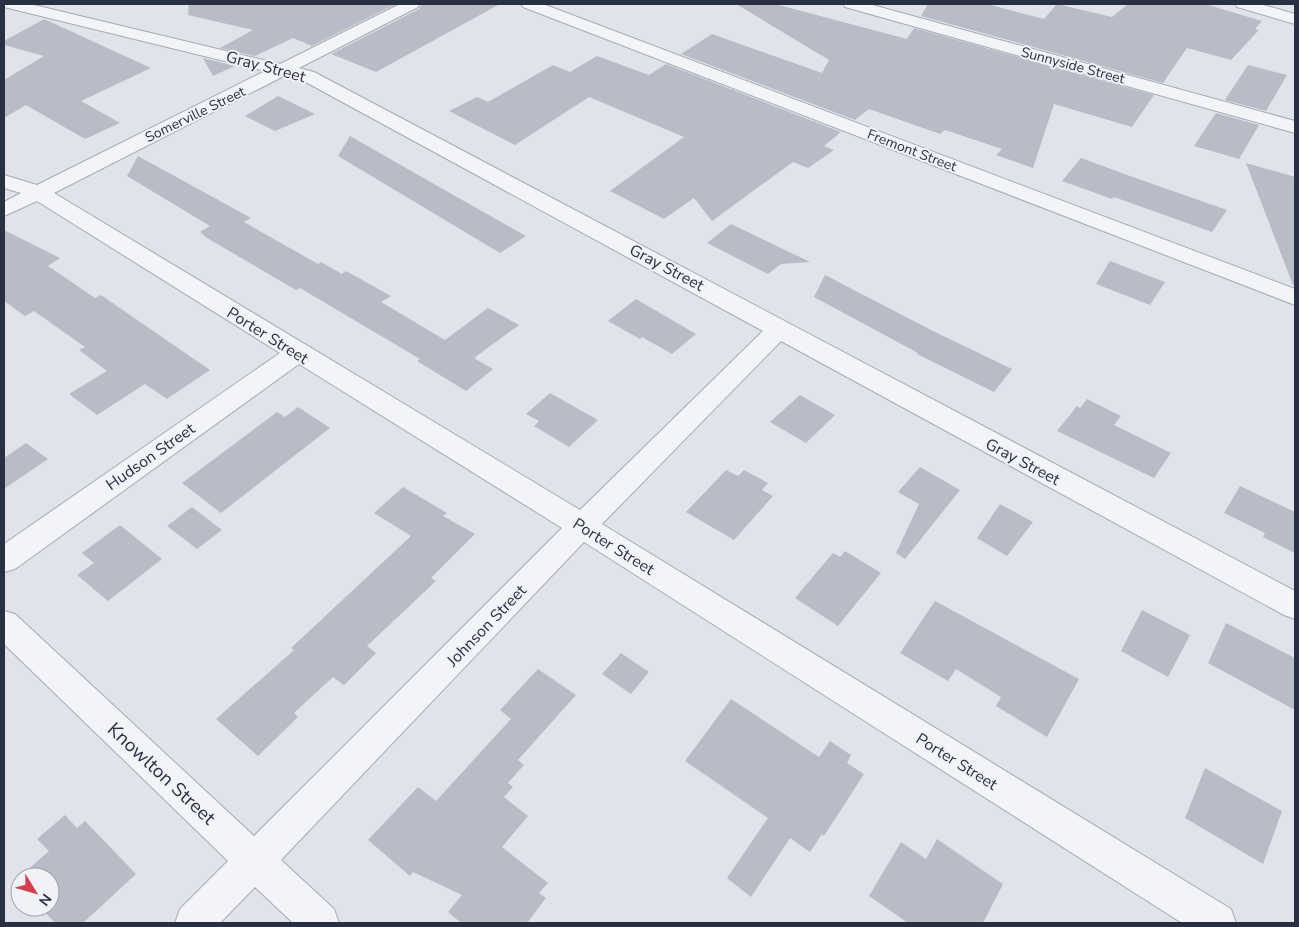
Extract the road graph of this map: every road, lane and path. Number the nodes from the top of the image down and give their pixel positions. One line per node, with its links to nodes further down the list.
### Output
1 (412, 4): 8 (street, Somerville Street)
2 (529, 4): 13 (street, Fremont Street)
3 (851, 4): 9 (street, Sunnyside Street)
4 (1243, 4): 7 (street)
5 (24, 5): 6 (street); 8 (street, Gray Street)
6 (4, 16)
7 (1295, 19)
8 (285, 69): 11 (street, Somerville Street); 14 (street, Gray Street)
9 (1295, 127)
10 (4, 181): 11 (street, Porter Street)
11 (37, 192): 12 (street, Somerville Street); 15 (street, Porter Street)
12 (4, 210)
13 (1295, 297)
14 (780, 328): 16 (street, Johnson Street); 18 (street, Gray Street)
15 (297, 353): 16 (street, Porter Street); 17 (street, Hudson Street)
16 (582, 526): 20 (street, Johnson Street); 23 (street, Porter Street)
17 (4, 560)
18 (1295, 606)
19 (4, 624): 20 (street, Knowlton Street)
20 (256, 862): 21 (street, Johnson Street); 22 (street, Knowlton Street)
21 (194, 923)
22 (320, 923)
23 (1217, 923)

